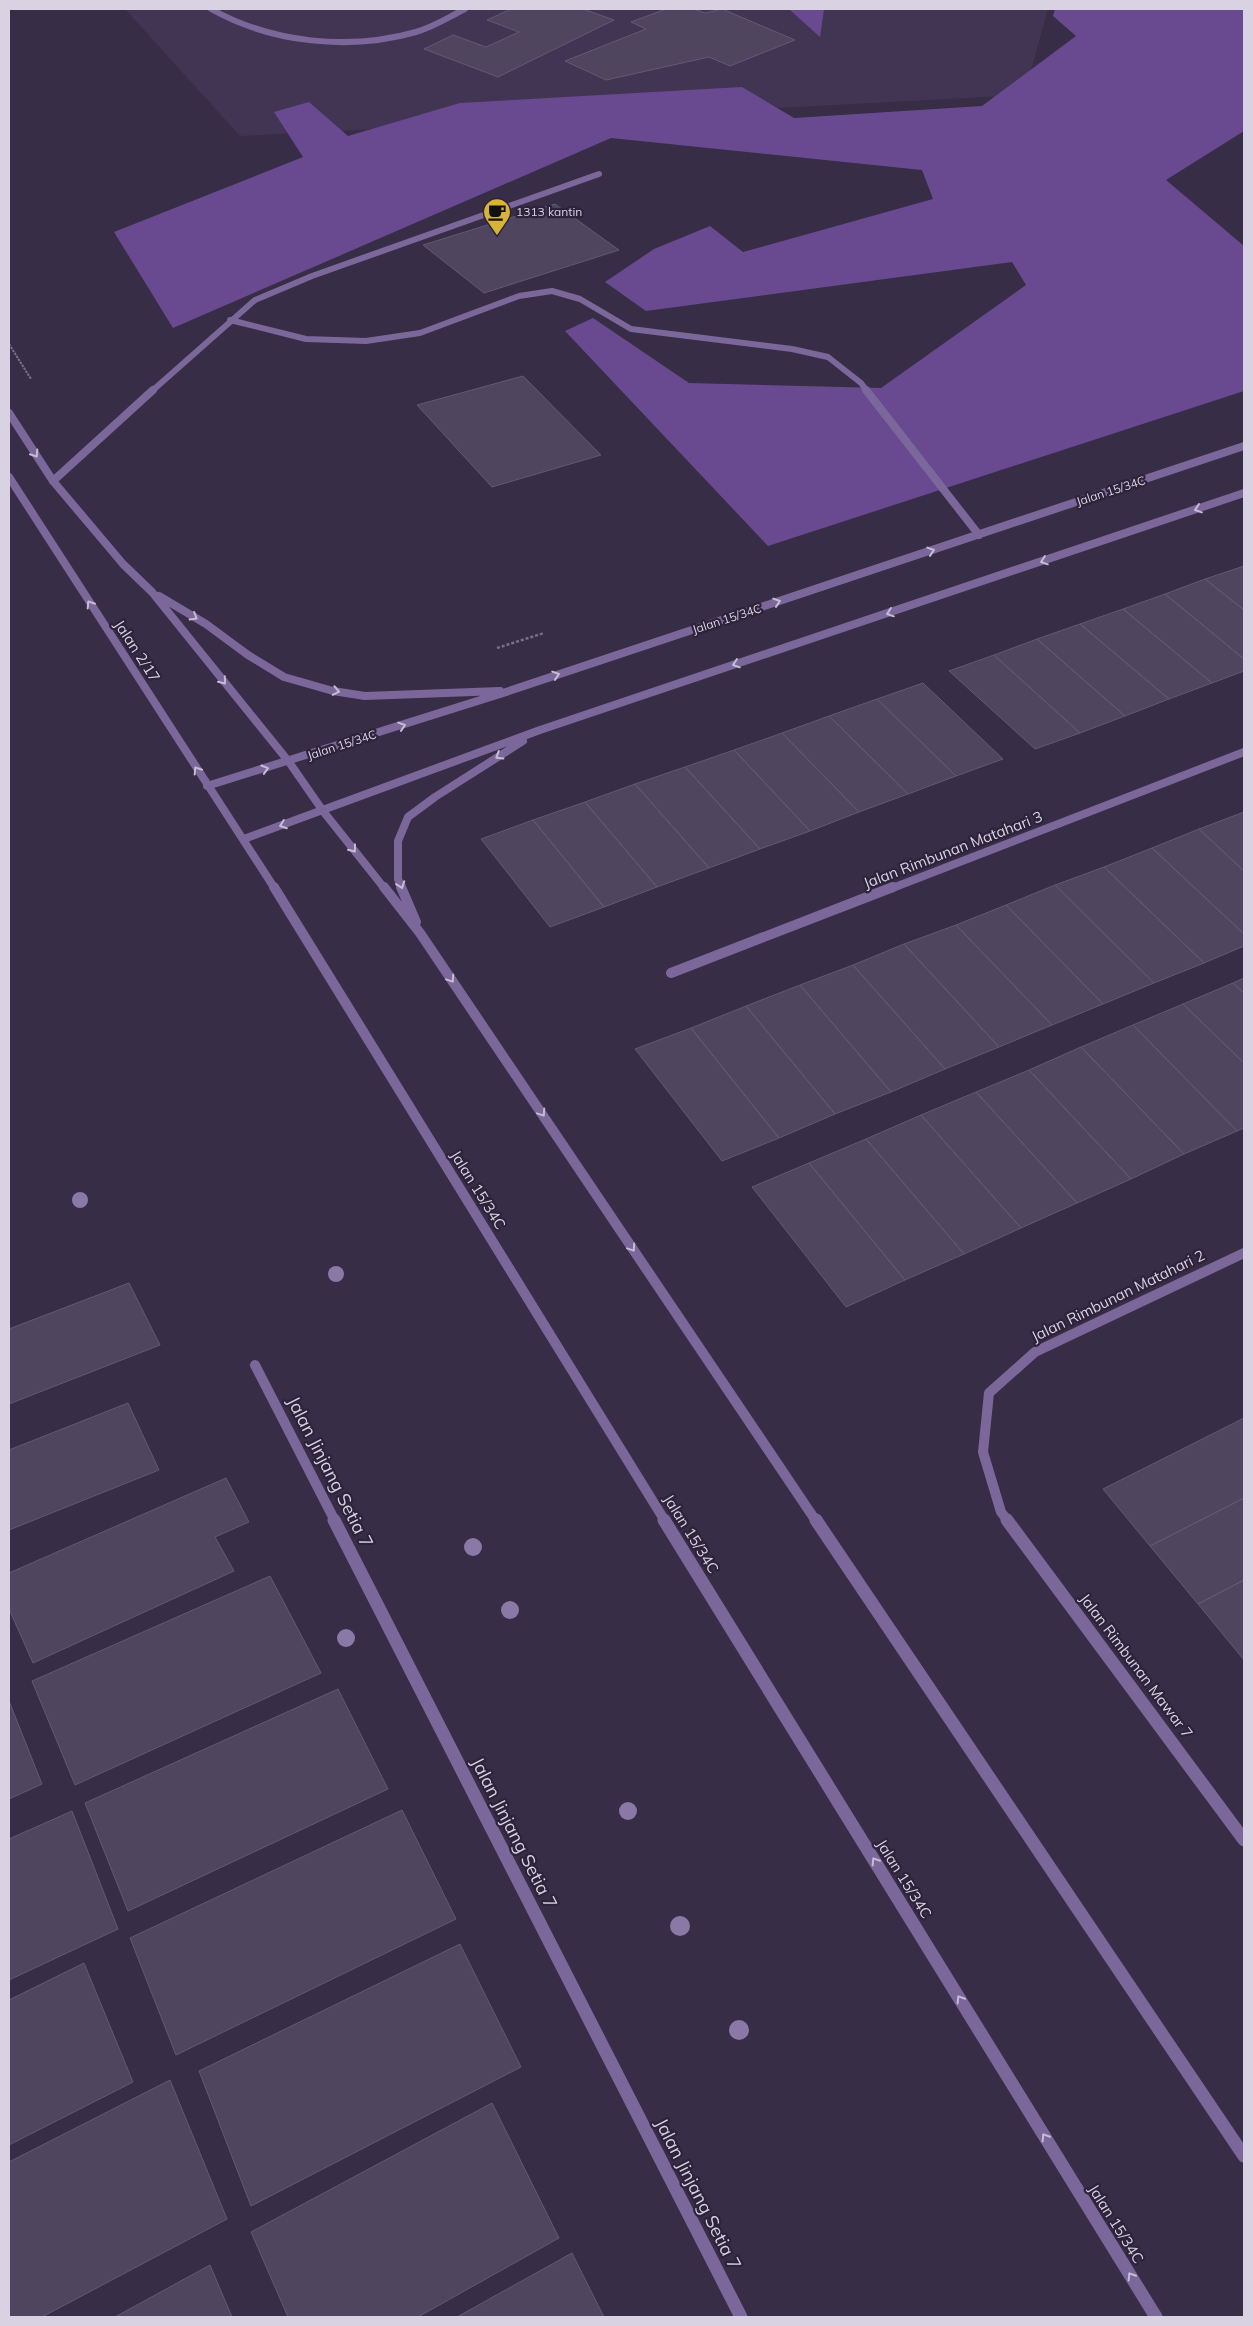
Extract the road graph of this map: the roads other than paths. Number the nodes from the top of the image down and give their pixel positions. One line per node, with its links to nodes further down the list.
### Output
1 (211, 9): 2 (street)
2 (465, 9)
3 (599, 174): 4 (street)
4 (230, 320): 8 (street); 10 (street)
5 (9, 413): 8 (street, one-way to 8)
6 (1244, 446): 10 (street, Jalan 15/34C)
7 (9, 477): 16 (street, Jalan 2/17, one-way to 7)
8 (53, 481): 11 (street)
9 (1244, 493): 13 (street, one-way to 13)
10 (978, 535): 12 (street, Jalan 15/34C, one-way to 10)
11 (152, 592): 12 (street, one-way to 12); 15 (street, one-way to 15)
12 (509, 691): 15 (street, Jalan 15/34C, one-way to 12)
13 (540, 730): 17 (street); 19 (street, one-way to 19)
14 (1244, 752): 20 (street, Jalan Rimbunan Matahari 3)
15 (288, 762): 16 (street, Jalan 15/34C, one-way to 15); 17 (street)
16 (207, 786): 18 (street, Jalan 2/17)
17 (323, 810): 18 (street, one-way to 18); 19 (street, one-way to 19)
18 (244, 840): 27 (street, Jalan 15/34C, one-way to 18)
19 (420, 934): 25 (street, one-way to 25)
20 (671, 973)
21 (1244, 1253): 23 (street, Jalan Rimbunan Matahari 2)
22 (255, 1365): 26 (street, Jalan Jinjang Setia 7)
23 (1001, 1512): 24 (street, Jalan Rimbunan Mawar 7)
24 (1244, 1840)
25 (1244, 2156)
26 (741, 2317)
27 (1156, 2317)

